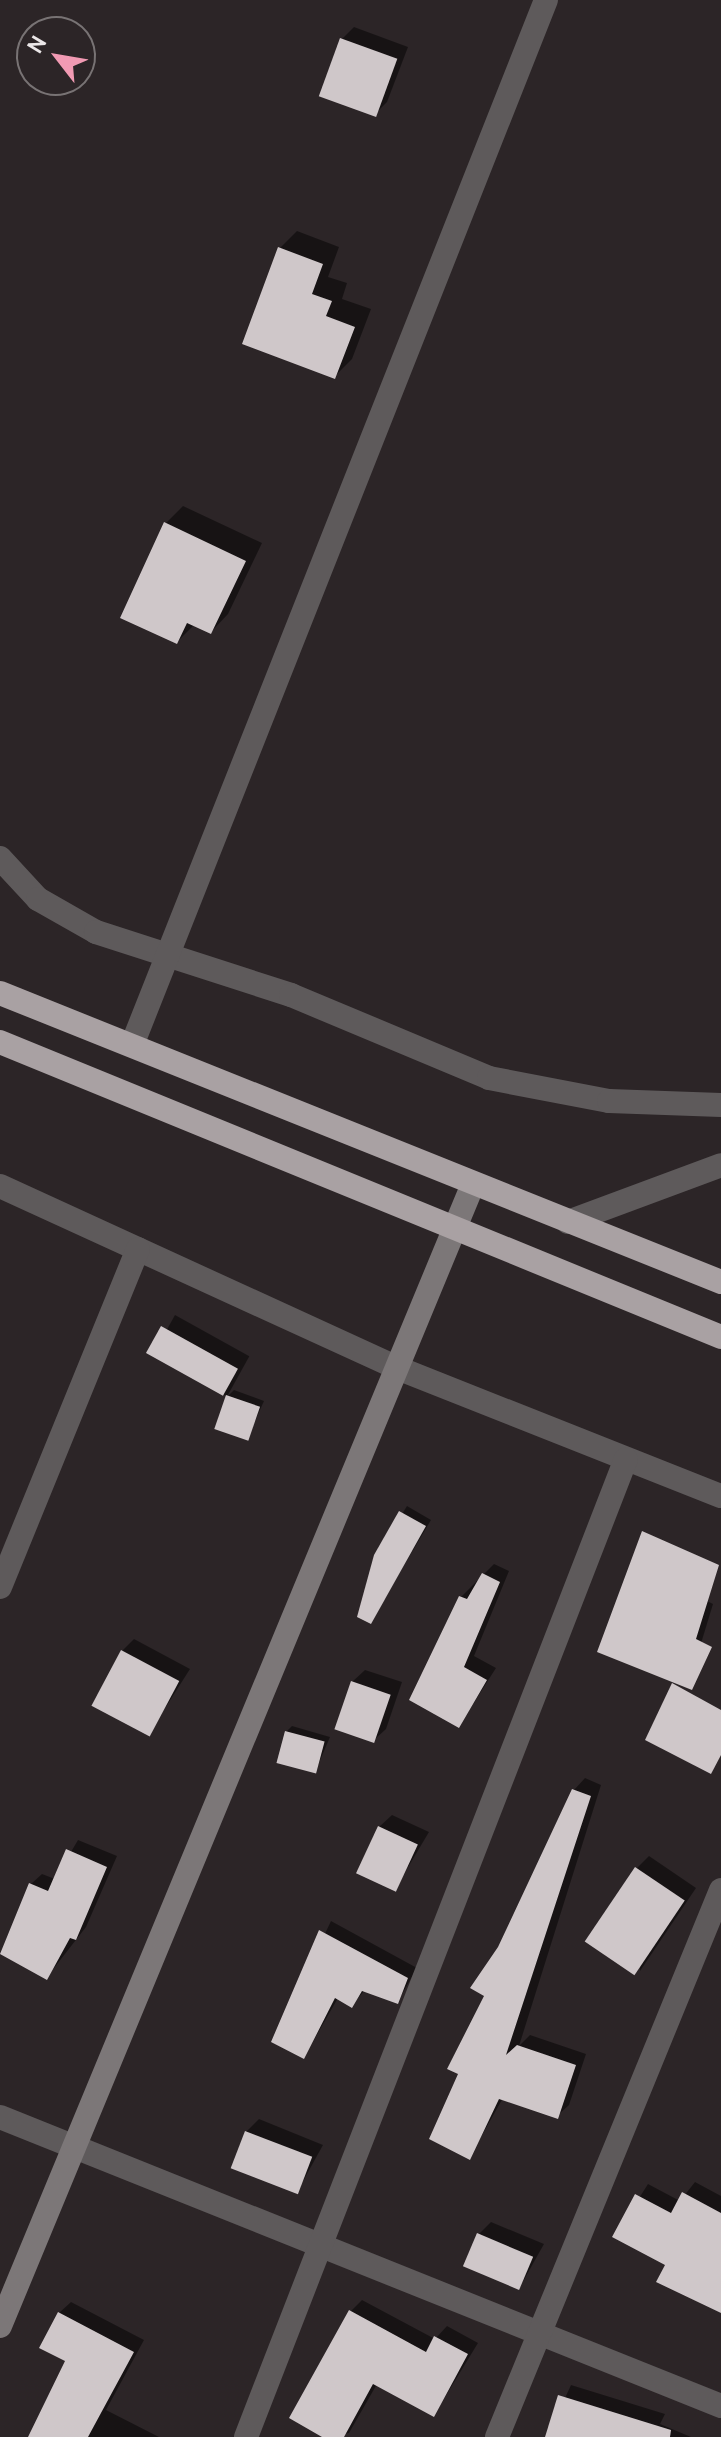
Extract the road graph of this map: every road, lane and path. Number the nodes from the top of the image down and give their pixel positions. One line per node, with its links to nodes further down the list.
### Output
1 (546, 0): 3 (street)
2 (0, 858): 3 (street)
3 (164, 953): 6 (street); 7 (street)
4 (0, 993): 6 (highway)
5 (0, 1042): 12 (highway)
6 (132, 1045): 9 (highway)
7 (721, 1105)
8 (721, 1165): 11 (street)
9 (473, 1184): 11 (highway); 12 (street)
10 (0, 1186): 13 (street)
11 (568, 1222): 14 (highway)
12 (456, 1228): 15 (highway); 16 (street)
13 (138, 1249): 16 (street); 19 (street)
14 (721, 1282)
15 (721, 1337)
16 (400, 1369): 17 (street); 22 (street)
17 (626, 1459): 18 (street); 23 (street)
18 (721, 1496)
19 (0, 1587)
20 (721, 1890): 25 (street)
21 (0, 2117): 22 (street)
22 (75, 2143): 23 (street); 24 (street)
23 (324, 2249): 25 (street); 27 (street)
24 (0, 2326)
25 (539, 2336): 26 (street); 28 (street)
26 (721, 2406)
27 (246, 2437)
28 (497, 2437)

